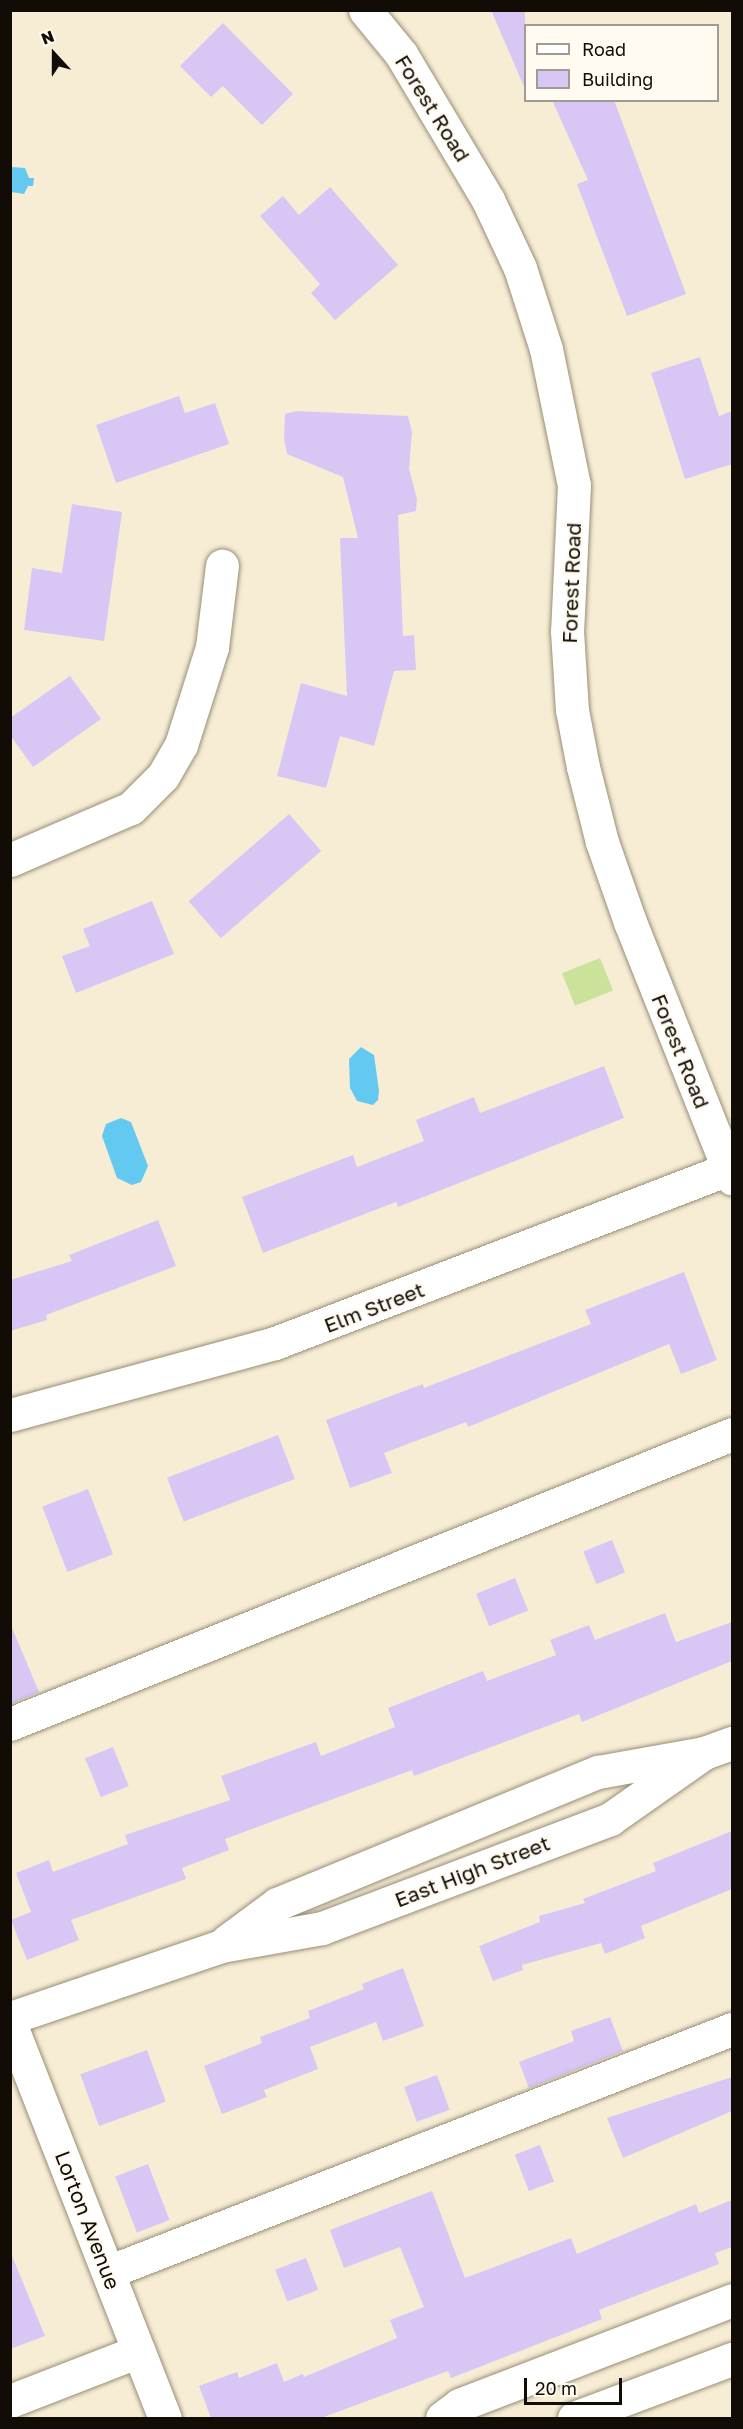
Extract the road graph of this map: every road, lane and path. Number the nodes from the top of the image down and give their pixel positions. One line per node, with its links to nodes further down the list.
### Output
1 (365, 10): 4 (street, Forest Road)
2 (222, 566): 3 (street)
3 (10, 860)
4 (730, 1174): 5 (street, Elm Street)
5 (10, 1415)
6 (732, 1434): 7 (street)
7 (10, 1724)
8 (718, 1748): 9 (street, East High Street); 9 (street, East High Street)
9 (221, 1946): 10 (street, East High Street)
10 (10, 2018)
11 (10, 2022): 13 (street, Lorton Avenue)
12 (732, 2029): 13 (street)
13 (108, 2272): 15 (street, Lorton Avenue)
14 (732, 2300): 19 (street)
15 (140, 2350): 17 (street); 18 (street, Lorton Avenue)
16 (732, 2359): 20 (street)
17 (10, 2401)
18 (165, 2418)
19 (442, 2418)
20 (574, 2418)

